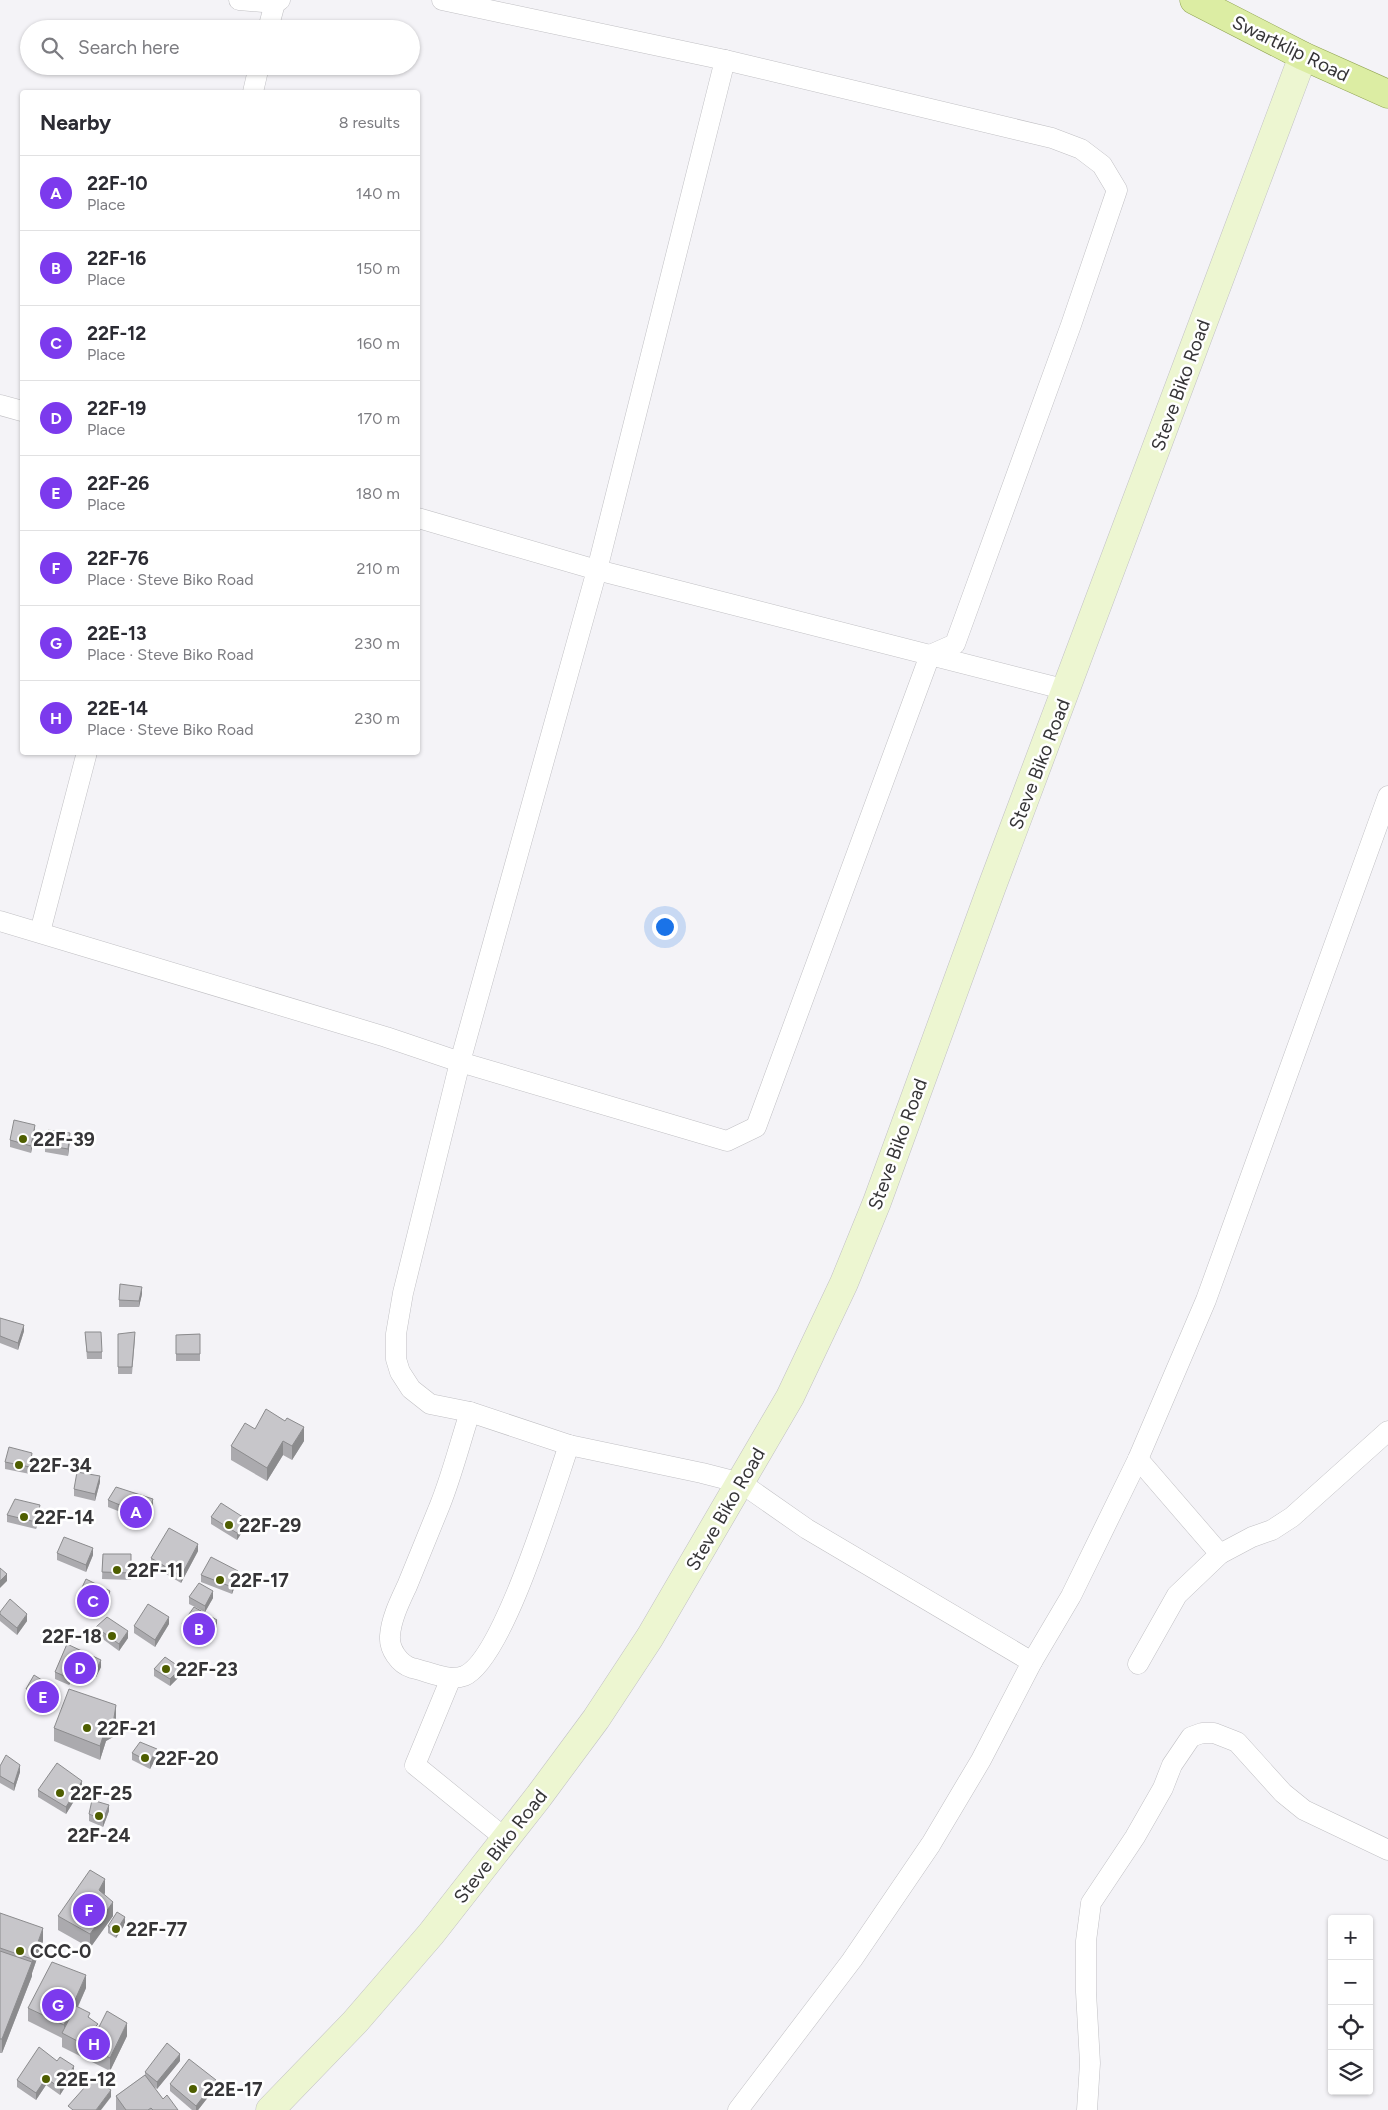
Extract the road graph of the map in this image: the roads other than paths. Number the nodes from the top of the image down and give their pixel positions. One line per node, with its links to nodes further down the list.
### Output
1 (239, 0): 4 (lane)
2 (442, 0): 7 (lane)
3 (1194, 0): 6 (main road, Swartklip Road)
4 (277, 2): 5 (lane)
5 (271, 20)
6 (1303, 56): 10 (main road, Swartklip Road); 16 (street, Steve Biko Road)
7 (725, 60): 14 (lane); 15 (lane)
8 (257, 75): 9 (lane)
9 (253, 90)
10 (1388, 94)
11 (0, 405): 12 (lane)
12 (20, 410)
13 (420, 519): 14 (lane)
14 (597, 570): 15 (lane); 21 (lane)
15 (930, 655): 16 (lane); 21 (lane)
16 (1067, 690): 26 (street, Steve Biko Road)
17 (86, 755): 20 (lane)
18 (1388, 796): 25 (lane)
19 (0, 921): 20 (lane)
20 (40, 932): 21 (lane)
21 (460, 1062): 22 (lane)
22 (470, 1412): 24 (lane); 30 (lane)
23 (1388, 1431): 27 (lane)
24 (569, 1446): 26 (lane); 30 (lane)
25 (1138, 1459): 27 (lane); 28 (lane)
26 (741, 1482): 28 (lane); 31 (street, Steve Biko Road)
27 (1220, 1554): 29 (lane)
28 (1032, 1662): 34 (lane)
29 (1138, 1664)
30 (451, 1678): 31 (lane)
31 (506, 1838): 33 (street, Steve Biko Road)
32 (1388, 1850): 35 (lane)
33 (270, 2110)
34 (738, 2110)
35 (1087, 2110)

